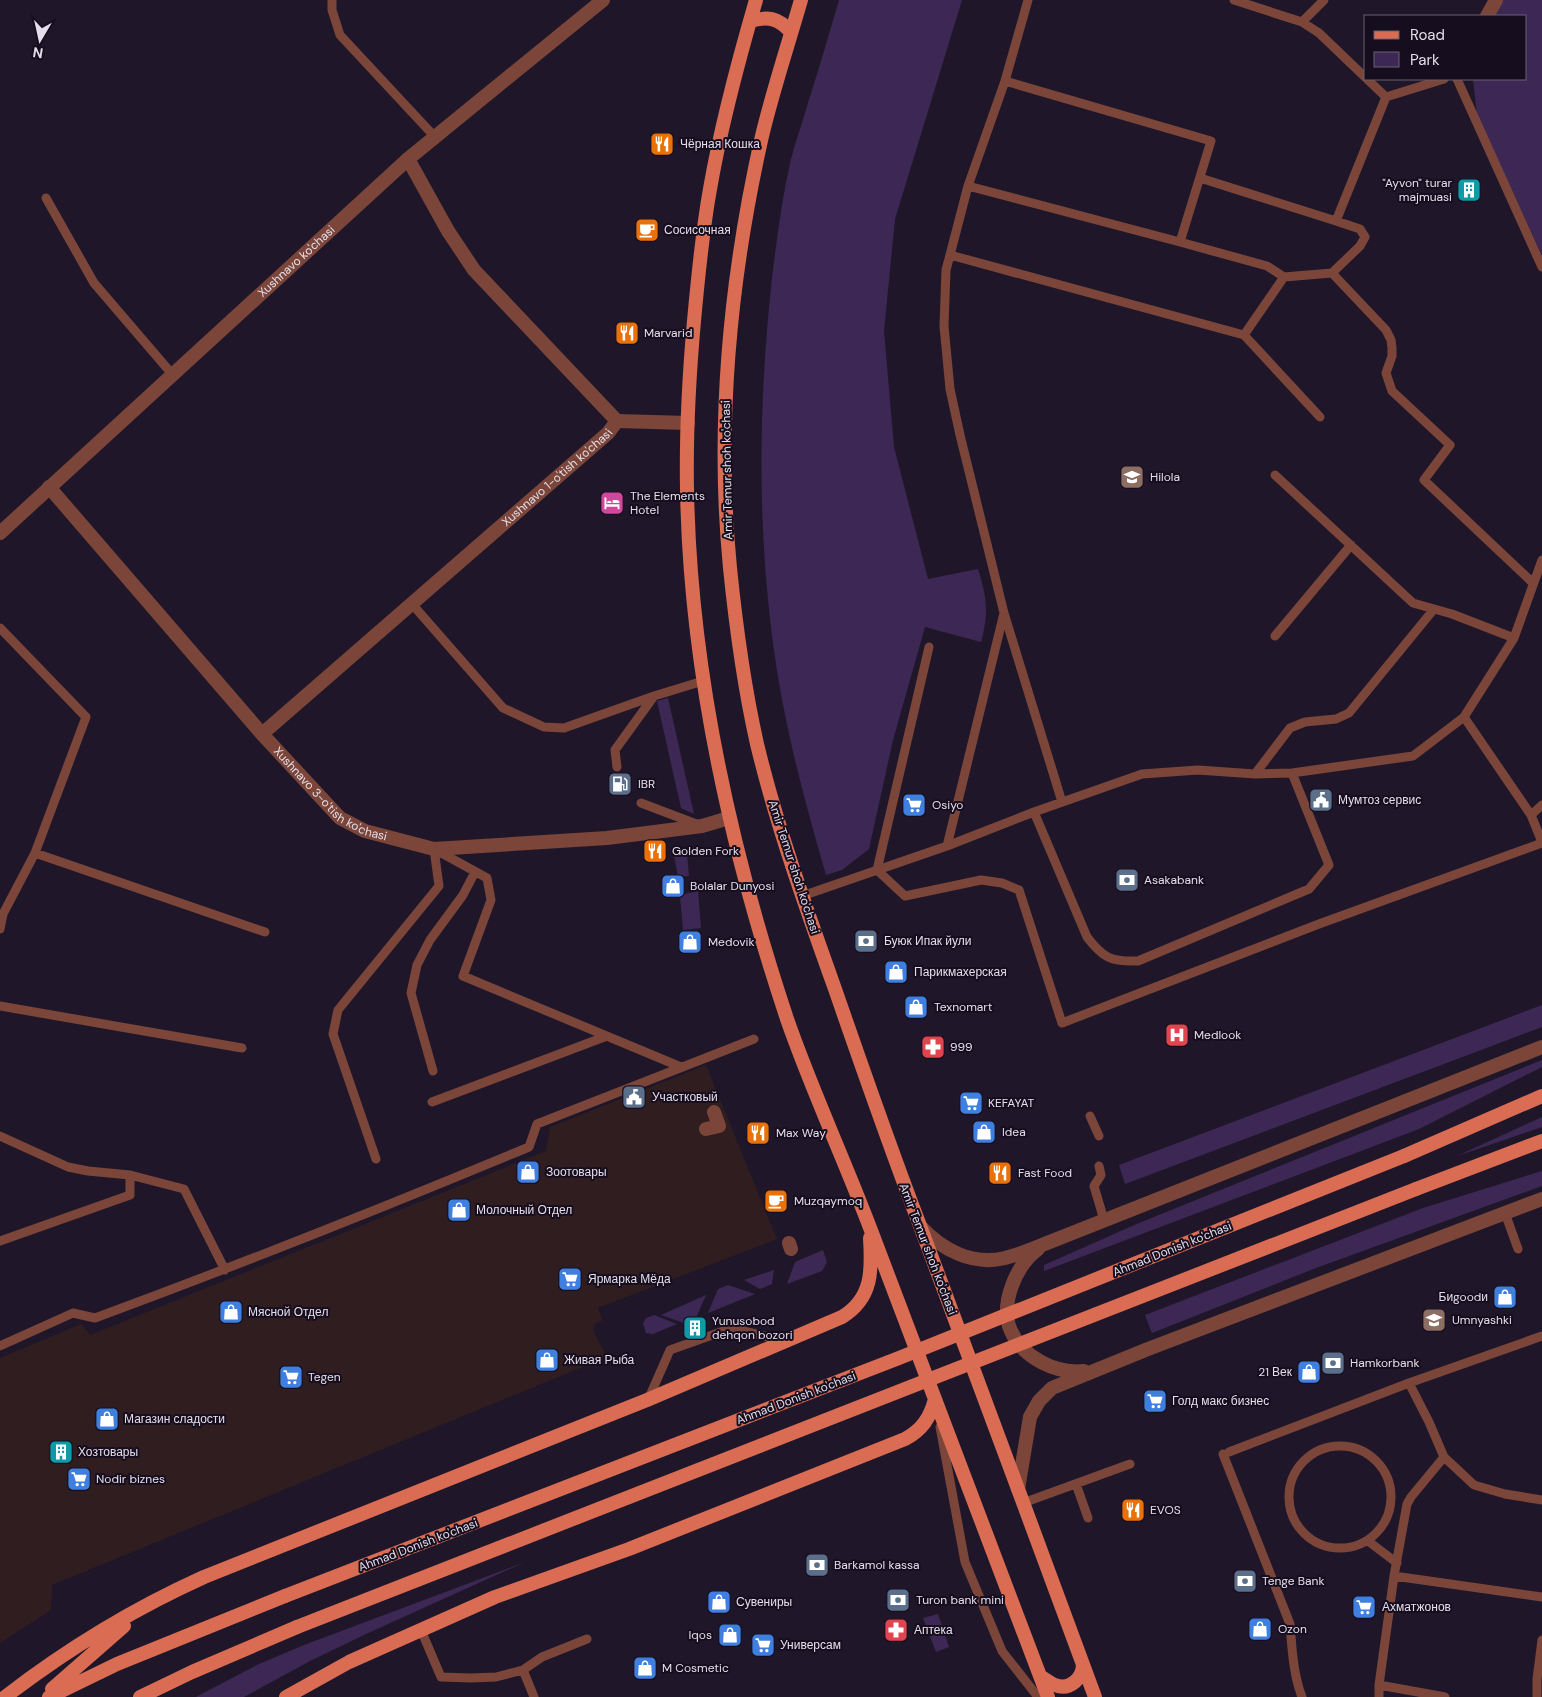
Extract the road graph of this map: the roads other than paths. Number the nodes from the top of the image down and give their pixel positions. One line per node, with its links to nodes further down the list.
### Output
1 (332, 0): 19 (lane)
2 (603, 0): 19 (street, Xushnavo ko'chasi)
3 (756, 0): 10 (main road)
4 (801, 0): 12 (main road, Amir Temur shoh ko'chasi)
5 (1028, 0): 17 (lane)
6 (1234, 0): 11 (lane)
7 (1324, 0): 11 (lane)
8 (1496, 0): 9 (street)
9 (1488, 15)
10 (750, 21): 12 (main road); 34 (main road)
11 (1302, 22): 13 (lane)
12 (792, 32): 68 (main road, Amir Temur shoh ko'chasi)
13 (1364, 76)
14 (1368, 80): 18 (lane)
15 (1441, 80): 18 (lane)
16 (1458, 80): 27 (lane)
17 (1004, 81): 21 (lane); 22 (lane)
18 (1386, 97): 24 (lane)
19 (435, 137): 20 (street, Xushnavo ko'chasi)
20 (408, 159): 31 (street, Xushnavo ko'chasi); 33 (street, Xushnavo 1-o'tish ko'chasi)
21 (1200, 178): 24 (lane); 25 (lane)
22 (968, 186): 25 (lane); 26 (lane)
23 (46, 198): 31 (lane)
24 (1336, 221): 28 (lane)
25 (1180, 242): 29 (lane)
26 (950, 254): 30 (lane); 43 (lane)
27 (1542, 267)
28 (1332, 273): 29 (lane); 40 (lane)
29 (1284, 277): 30 (lane)
30 (1244, 335): 32 (lane)
31 (172, 374): 36 (street, Xushnavo ko'chasi)
32 (1320, 417)
33 (617, 421): 34 (street); 41 (street, Xushnavo 1-o'tish ko'chasi)
34 (688, 423): 48 (main road)
35 (1275, 475): 38 (lane)
36 (49, 487): 37 (street, Xushnavo ko'chasi); 51 (street, Xushnavo 3-o'tish ko'chasi)
37 (0, 532)
38 (1351, 545): 42 (lane); 45 (lane)
39 (1542, 560): 40 (lane)
40 (1533, 583): 46 (lane)
41 (412, 604): 49 (lane); 51 (street, Xushnavo 1-o'tish ko'chasi)
42 (1434, 609): 46 (lane); 54 (lane)
43 (1004, 613): 55 (lane); 63 (lane)
44 (1, 630): 65 (lane)
45 (1275, 636)
46 (1514, 638): 50 (lane)
47 (929, 647): 66 (lane)
48 (703, 681): 49 (lane); 60 (main road)
49 (654, 696): 52 (lane)
50 (1464, 717): 53 (lane); 59 (lane)
51 (262, 734): 64 (street, Xushnavo 3-o'tish ko'chasi)
52 (617, 767)
53 (1292, 773): 54 (lane); 58 (lane)
54 (1255, 774): 55 (lane)
55 (1062, 802): 58 (lane)
56 (640, 803): 61 (lane)
57 (1542, 805): 59 (lane)
58 (1034, 812): 63 (lane)
59 (1531, 815): 62 (lane)
60 (729, 818): 61 (street, Xushnavo 3-o'tish ko'chasi); 94 (main road)
61 (702, 826): 64 (street, Xushnavo 3-o'tish ko'chasi)
62 (1542, 843): 66 (lane)
63 (947, 846): 66 (lane)
64 (434, 848): 67 (lane); 88 (lane)
65 (35, 853): 69 (lane); 70 (lane)
66 (877, 870): 68 (lane)
67 (475, 872): 72 (lane); 77 (lane)
68 (802, 896): 95 (main road, Amir Temur shoh ko'chasi)
69 (0, 929)
70 (265, 932)
71 (0, 1006): 75 (lane)
72 (607, 1036): 76 (lane); 79 (lane)
73 (754, 1039): 76 (lane)
74 (1542, 1047): 93 (street)
75 (242, 1048)
76 (681, 1067): 99 (lane)
77 (433, 1071)
78 (1542, 1096): 129 (main road, Ahmad Donish ko'chasi, bridge)
79 (432, 1102)
80 (714, 1112): 82 (street)
81 (1090, 1116): 84 (lane)
82 (706, 1129)
83 (0, 1136): 90 (lane)
84 (1099, 1136)
85 (1542, 1141): 87 (main road)
86 (1542, 1148): 87 (main road)
87 (1507, 1154): 126 (main road, bridge)
88 (376, 1159)
89 (1099, 1166): 93 (lane)
90 (130, 1175): 96 (lane); 99 (lane)
91 (1542, 1199): 92 (street)
92 (1505, 1213): 98 (lane); 103 (street)
93 (1104, 1220): 97 (street)
94 (869, 1224): 101 (main road); 106 (main road)
95 (921, 1227): 97 (street); 110 (main road, Amir Temur shoh ko'chasi)
96 (0, 1241)
97 (1042, 1246): 103 (street)
98 (1518, 1249)
99 (225, 1270): 102 (lane)
100 (1542, 1336): 104 (lane)
101 (784, 1341): 105 (main road); 105 (lane)
102 (0, 1346)
103 (1099, 1369): 110 (street)
104 (1409, 1383): 107 (lane); 136 (lane)
105 (648, 1400): 118 (main road)
106 (936, 1400): 119 (main road); 124 (main road); 133 (lane)
107 (1444, 1457): 111 (lane); 115 (lane)
108 (1130, 1464): 109 (lane)
109 (1076, 1484): 112 (lane); 113 (lane)
110 (1018, 1489): 112 (main road, Amir Temur shoh ko'chasi)
111 (1542, 1500)
112 (1023, 1503): 122 (main road, Amir Temur shoh ko'chasi)
113 (1088, 1518)
114 (1368, 1541): 114 (lane); 115 (lane)
115 (1397, 1563): 116 (lane)
116 (1394, 1576): 117 (lane); 125 (lane)
117 (1542, 1597)
118 (153, 1601): 127 (main road); 128 (main road)
119 (421, 1630): 123 (lane); 131 (main road)
120 (587, 1639): 123 (lane)
121 (1542, 1640): 139 (lane)
122 (1083, 1664): 124 (main road); 135 (main road, Amir Temur shoh ko'chasi)
123 (523, 1670): 132 (lane)
124 (1040, 1676): 134 (main road)
125 (1379, 1685): 137 (lane); 138 (lane)
126 (157, 1692): 130 (main road)
127 (5, 1697)
128 (42, 1697)
129 (49, 1697)
130 (140, 1697)
131 (286, 1697)
132 (534, 1697)
133 (1038, 1697)
134 (1048, 1697)
135 (1096, 1697)
136 (1302, 1697)
137 (1379, 1697)
138 (1444, 1697)
139 (1537, 1697)

